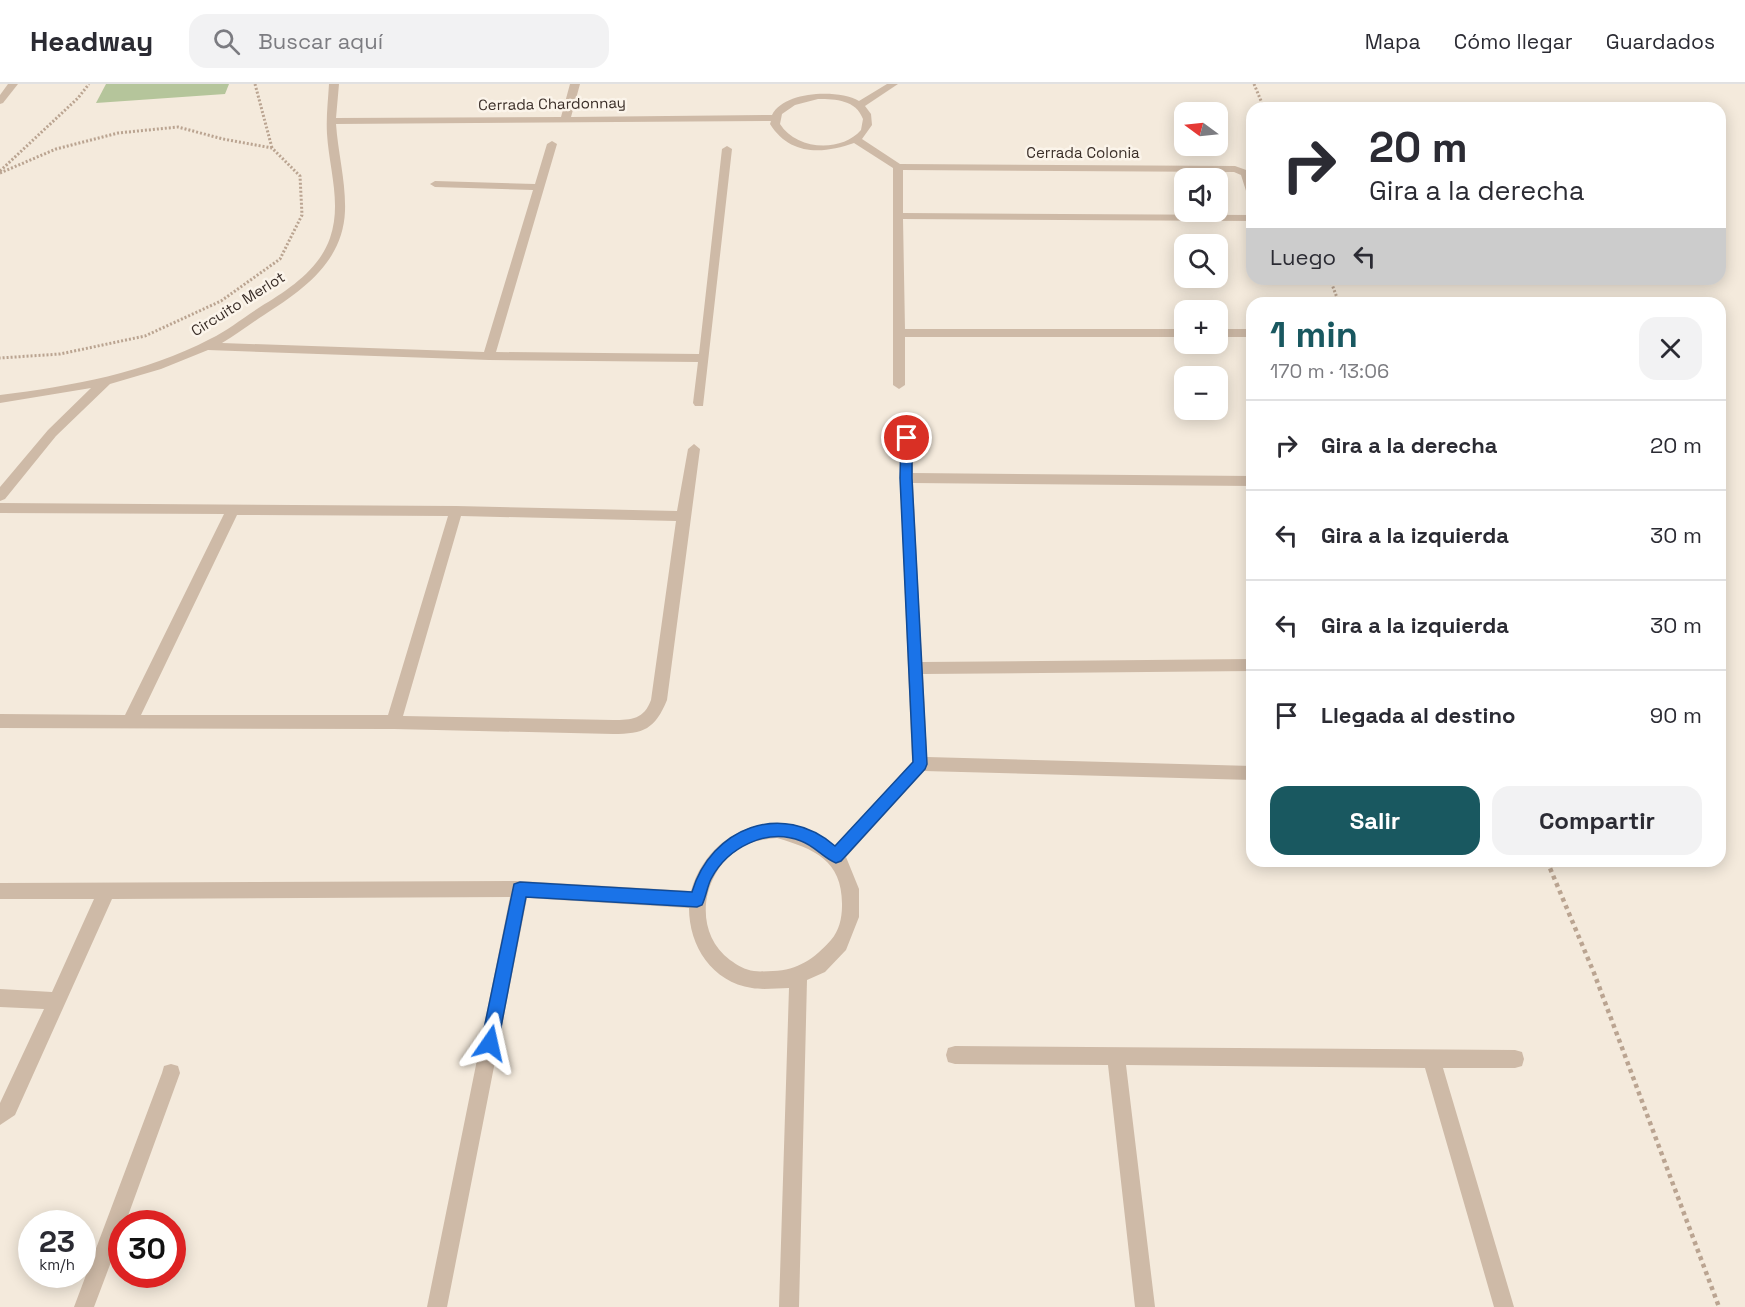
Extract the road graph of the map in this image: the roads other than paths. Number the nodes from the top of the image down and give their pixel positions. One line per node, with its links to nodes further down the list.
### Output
1 (13, 84): 5 (street)
2 (334, 84): 9 (street, Circuito Merlot)
3 (575, 84): 8 (street)
4 (893, 84): 6 (street)
5 (0, 100)
6 (859, 105): 7 (street); 10 (street)
7 (774, 118): 8 (street, Cerrada Chardonnay); 10 (street)
8 (565, 120): 9 (street, Cerrada Chardonnay)
9 (331, 121): 23 (street, Circuito Merlot)
10 (856, 140): 13 (street)
11 (552, 144): 16 (street)
12 (727, 149): 25 (street)
13 (898, 167): 14 (street, Cerrada Colonia); 17 (street)
14 (1246, 176)
15 (435, 184): 16 (street)
16 (539, 187): 24 (street)
17 (897, 216): 18 (street); 19 (street)
18 (1246, 218)
19 (899, 333): 20 (street); 27 (street)
20 (1174, 333)
21 (1228, 333): 22 (street)
22 (1246, 333)
23 (207, 346): 24 (street); 26 (street, Circuito Merlot)
24 (489, 356): 25 (street)
25 (704, 358): 29 (street)
26 (108, 379): 28 (street); 34 (street, Circuito Merlot)
27 (899, 385)
28 (0, 399)
29 (699, 403)
30 (907, 418): 32 (street)
31 (694, 449): 38 (street)
32 (906, 478): 33 (street); 40 (street)
33 (1246, 481)
34 (0, 496)
35 (0, 508): 36 (street)
36 (232, 509): 37 (street); 42 (street)
37 (456, 511): 38 (street); 43 (street)
38 (683, 516): 43 (street)
39 (1246, 665): 40 (street)
40 (917, 668): 44 (street)
41 (0, 721): 42 (street)
42 (130, 721): 43 (street)
43 (394, 722)
44 (920, 764): 45 (street); 46 (street)
45 (1246, 773)
46 (836, 856): 50 (street); 51 (street)
47 (520, 889): 49 (street); 50 (street); 61 (street)
48 (0, 891): 49 (street)
49 (106, 892): 53 (street)
50 (697, 900): 51 (street)
51 (798, 977): 62 (street)
52 (0, 998): 53 (street)
53 (55, 1001): 59 (street)
54 (955, 1055): 56 (street)
55 (1431, 1057): 56 (street); 57 (street); 64 (street)
56 (1116, 1058): 63 (street)
57 (1515, 1059)
58 (171, 1074): 60 (street)
59 (0, 1116)
60 (84, 1307)
61 (438, 1307)
62 (789, 1307)
63 (1145, 1307)
64 (1504, 1307)

